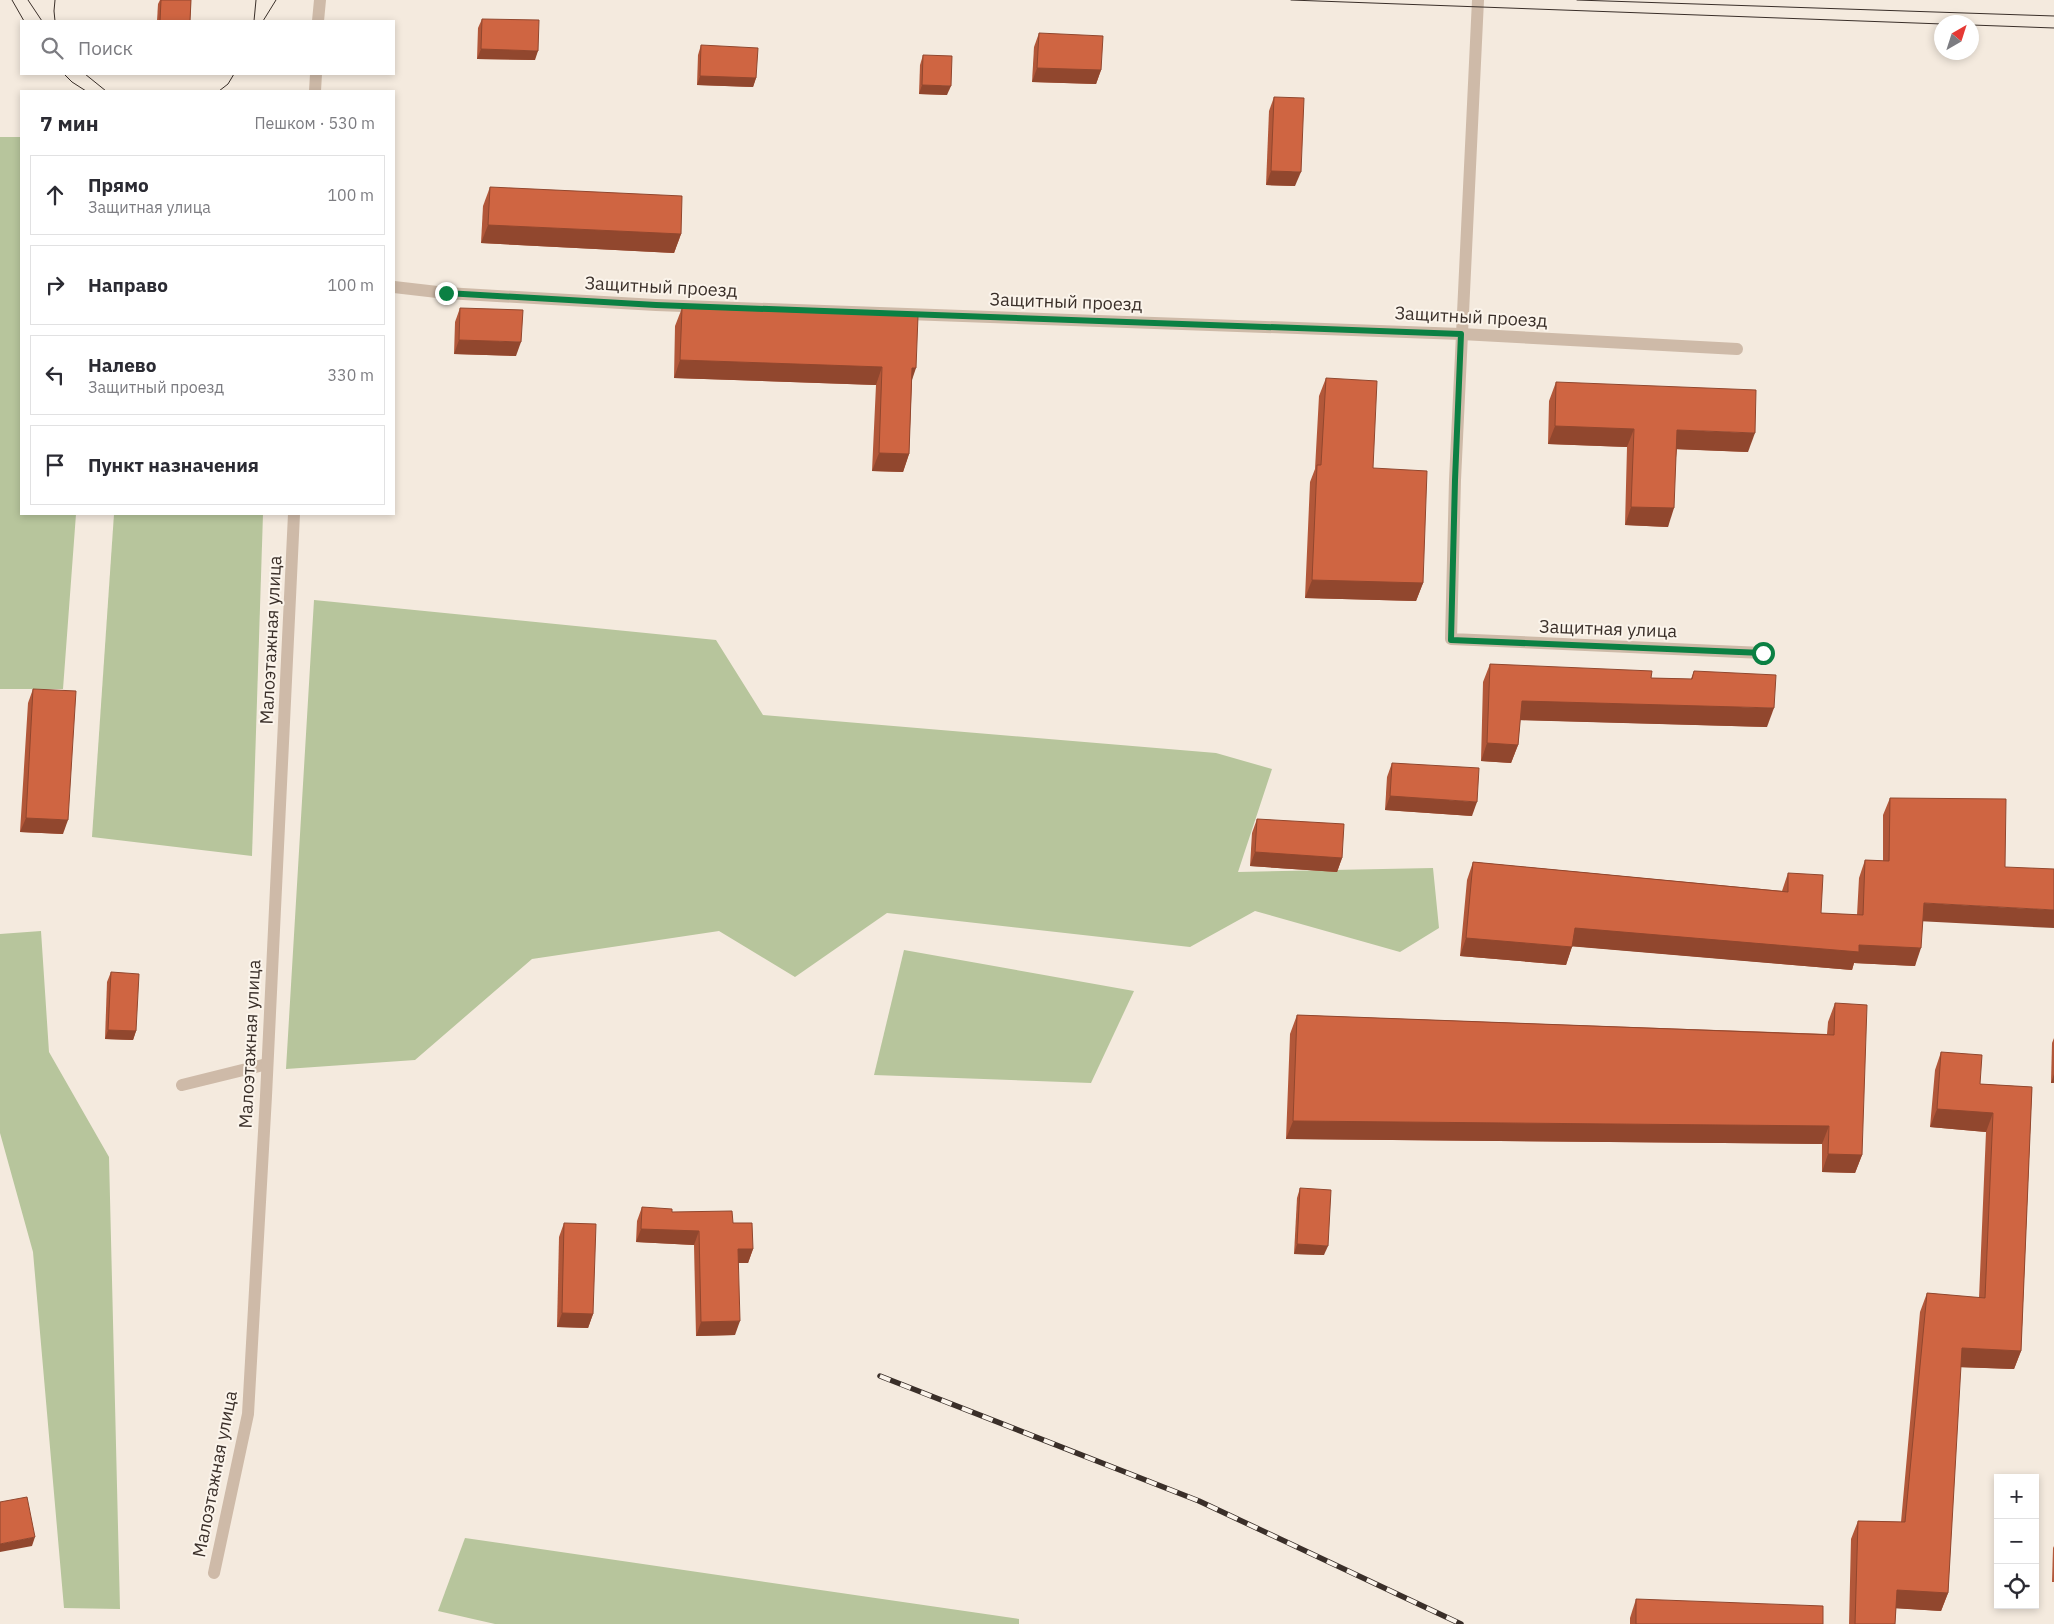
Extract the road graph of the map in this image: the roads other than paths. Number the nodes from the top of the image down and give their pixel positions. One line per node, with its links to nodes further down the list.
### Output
1 (320, 0): 3 (street)
2 (1478, 0): 7 (street)
3 (318, 20)
4 (316, 75): 5 (street)
5 (315, 90)
6 (395, 287): 7 (street, Защитный проезд)
7 (1461, 334): 8 (street, Защитный проезд); 10 (street, Защитная улица)
8 (1737, 349)
9 (294, 515): 11 (street, Малоэтажная улица)
10 (1763, 653)
11 (267, 1064): 12 (street); 13 (street, Малоэтажная улица)
12 (182, 1085)
13 (214, 1573)

